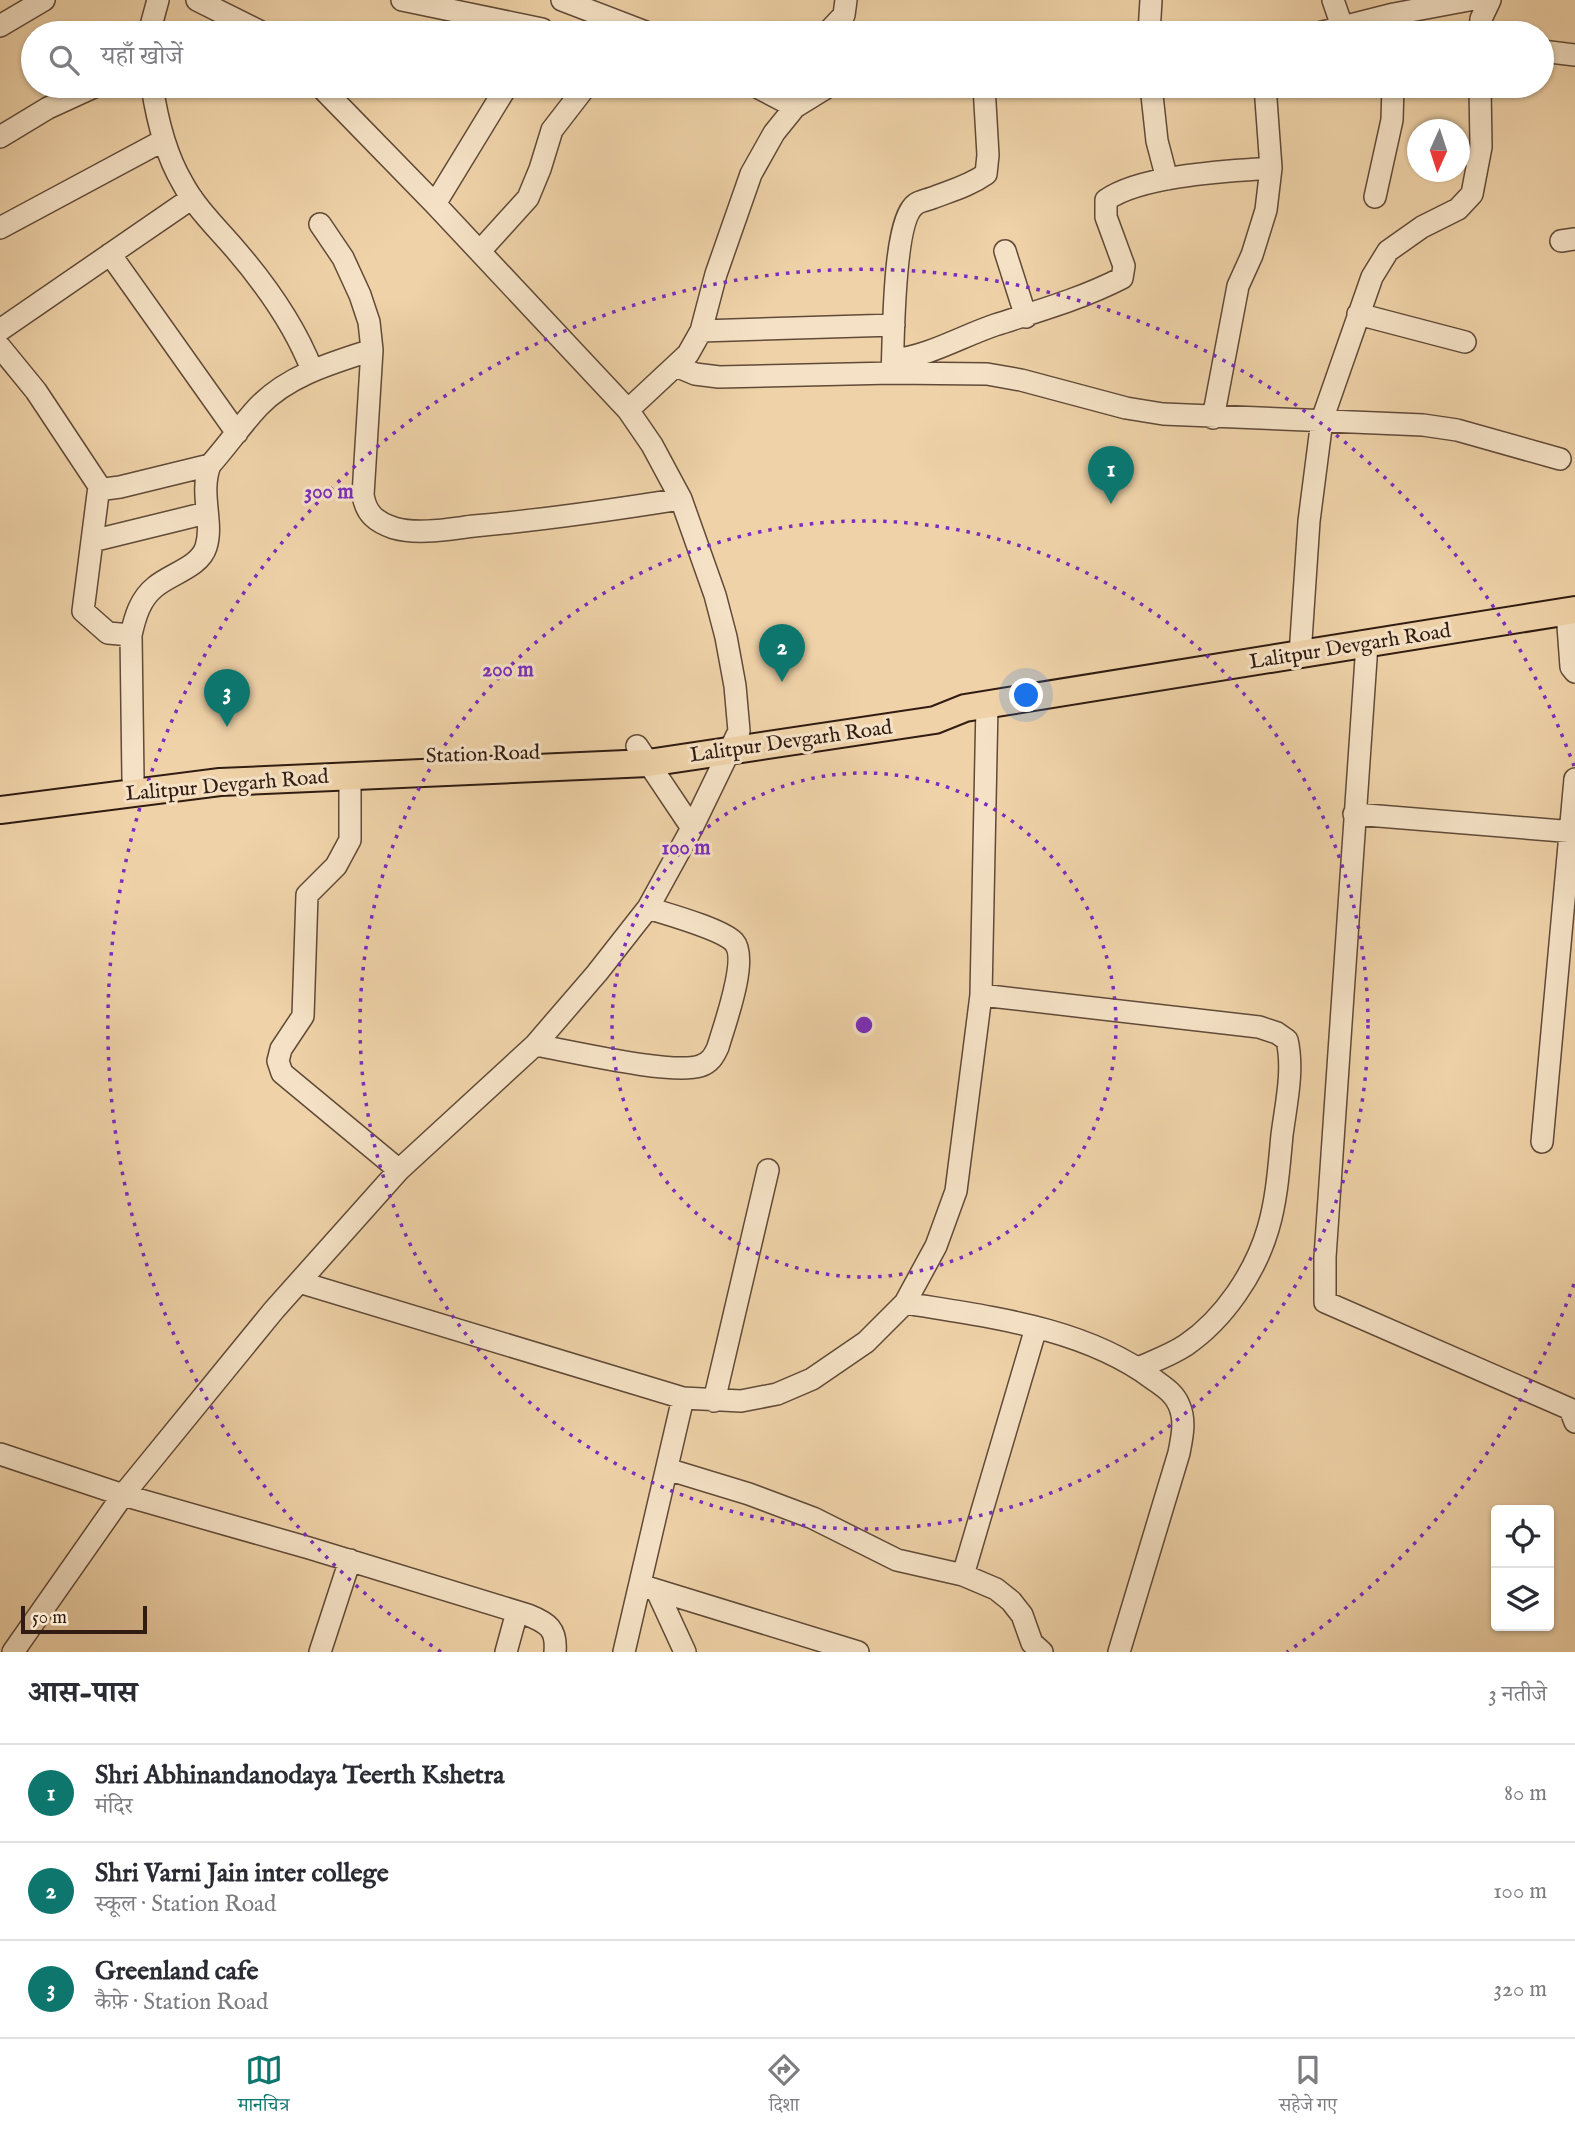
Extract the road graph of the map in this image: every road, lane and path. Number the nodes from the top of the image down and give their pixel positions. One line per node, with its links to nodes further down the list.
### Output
1 (44, 0): 23 (street)
2 (158, 0): 13 (street)
3 (402, 0): 15 (street)
4 (846, 0): 18 (street)
5 (1151, 0): 19 (street)
6 (1333, 0): 20 (street)
7 (1469, 0): 11 (street)
8 (1490, 0): 22 (street)
9 (201, 1): 14 (street)
10 (562, 1): 16 (street); 17 (street)
11 (1445, 2): 12 (street)
12 (1392, 16): 21 (street)
13 (152, 21)
14 (240, 21)
15 (495, 21)
16 (547, 21)
17 (603, 21)
18 (838, 21)
19 (1150, 21)
20 (1340, 21)
21 (1373, 21)
22 (1481, 21)
23 (0, 26)
24 (1554, 52): 25 (street)
25 (1575, 55)
26 (70, 98): 37 (street)
27 (154, 98): 38 (street)
28 (332, 98): 43 (street)
29 (500, 98): 43 (street)
30 (577, 98): 46 (street)
31 (791, 98): 53 (street)
32 (985, 98): 51 (street)
33 (1152, 98): 40 (street)
34 (1266, 98): 39 (street)
35 (1392, 98): 41 (street)
36 (1480, 98): 49 (street)
37 (0, 136)
38 (164, 140): 42 (street); 45 (street)
39 (1271, 168): 40 (street); 61 (street)
40 (1167, 179): 50 (street)
41 (1375, 197)
42 (192, 198): 48 (street); 59 (street)
43 (435, 204): 46 (street)
44 (320, 224): 56 (street)
45 (0, 228)
46 (480, 251): 60 (street)
47 (1005, 251): 50 (street)
48 (110, 254): 52 (street); 63 (street)
49 (1358, 314): 54 (street); 62 (street)
50 (1026, 317): 58 (street)
51 (894, 325): 53 (street); 58 (street)
52 (0, 330)
53 (701, 331): 57 (street)
54 (1465, 342)
55 (0, 347): 66 (street)
56 (372, 350): 59 (street); 67 (street)
57 (676, 366): 58 (street); 60 (street)
58 (892, 367): 61 (street)
59 (312, 370): 63 (street)
60 (628, 410): 67 (street)
61 (1213, 418): 62 (street)
62 (1322, 420): 64 (street); 73 (street)
63 (237, 433): 65 (street)
64 (1560, 459)
65 (210, 465): 66 (street); 68 (street)
66 (99, 486): 69 (street)
67 (681, 499): 76 (street)
68 (206, 513): 69 (street); 71 (street)
69 (92, 541): 71 (street)
70 (1571, 611): 72 (main road, Lalitpur Devgarh Road); 74 (street)
71 (131, 635): 79 (street)
72 (1367, 644): 73 (main road, Lalitpur Devgarh Road); 83 (street)
73 (1300, 655): 75 (main road, Lalitpur Devgarh Road)
74 (1575, 672)
75 (976, 707): 76 (main road, Lalitpur Devgarh Road); 88 (street)
76 (734, 741): 77 (main road, Lalitpur Devgarh Road); 84 (street)
77 (643, 754): 78 (main road, Lalitpur Devgarh Road); 79 (main road, Station Road); 84 (street)
78 (349, 776): 82 (main road, Lalitpur Devgarh Road); 91 (street)
79 (133, 779): 81 (main road, Station Road)
80 (1575, 779): 85 (street)
81 (0, 797)
82 (0, 810)
83 (1354, 814): 85 (street); 99 (street)
84 (692, 828): 86 (street)
85 (1573, 832): 87 (street)
86 (648, 908): 89 (street); 89 (street)
87 (1569, 917): 90 (street)
88 (981, 995): 94 (street); 96 (street)
89 (535, 1045): 91 (street)
90 (1542, 1142)
91 (399, 1170): 93 (street)
92 (768, 1170): 98 (street)
93 (299, 1282): 97 (street); 102 (street)
94 (905, 1303): 95 (street); 98 (street)
95 (1036, 1328): 96 (street); 104 (street)
96 (1138, 1368): 115 (street)
97 (683, 1398): 98 (street); 101 (street)
98 (714, 1401)
99 (1575, 1422)
100 (0, 1454): 102 (street)
101 (667, 1469): 104 (street); 105 (street)
102 (123, 1495): 103 (street); 107 (street)
103 (349, 1560): 106 (street); 108 (street)
104 (963, 1575): 114 (street)
105 (648, 1588): 111 (street); 112 (street); 113 (street)
106 (517, 1612): 109 (street); 110 (street)
107 (13, 1652)
108 (320, 1652)
109 (506, 1652)
110 (555, 1652)
111 (624, 1652)
112 (685, 1652)
113 (858, 1652)
114 (1042, 1652)
115 (1119, 1652)

